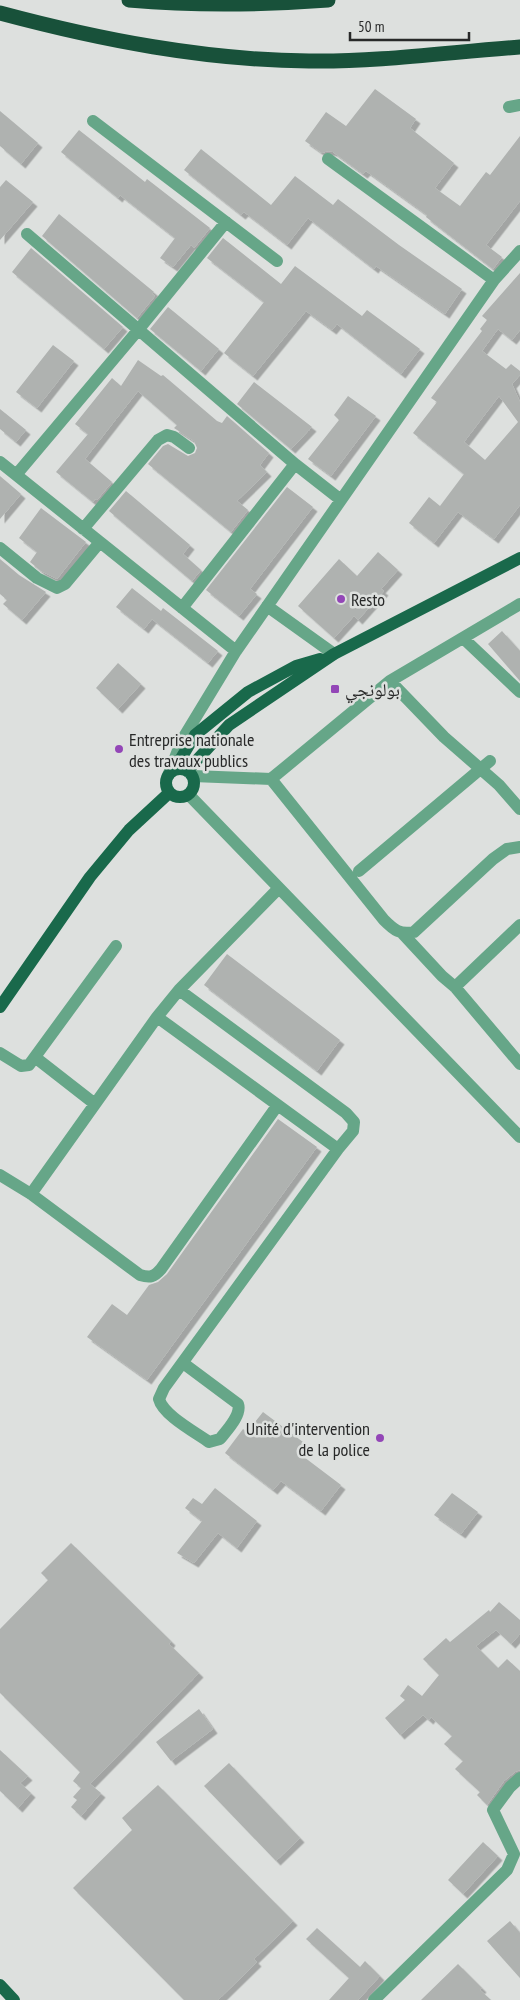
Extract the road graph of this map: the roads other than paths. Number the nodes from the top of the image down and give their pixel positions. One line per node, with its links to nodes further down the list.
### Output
1 (129, 0): 2 (highway)
2 (328, 0)
3 (0, 13): 4 (highway)
4 (520, 47)
5 (93, 121): 7 (street)
6 (328, 159): 11 (street)
7 (226, 222): 10 (street); 12 (street)
8 (27, 234): 12 (street)
9 (520, 251): 11 (street)
10 (278, 261)
11 (494, 280): 17 (street)
12 (139, 329): 15 (street); 16 (street)
13 (189, 448): 18 (street)
14 (0, 462): 16 (street)
15 (295, 464): 17 (street); 24 (street)
16 (16, 475): 18 (street)
17 (340, 500): 23 (street)
18 (84, 529): 19 (street)
19 (100, 542): 20 (street); 24 (street)
20 (0, 548)
21 (520, 558): 27 (main road)
22 (520, 604): 25 (street)
23 (267, 606): 26 (street); 27 (street)
24 (182, 608): 26 (street)
25 (463, 638): 28 (street); 29 (street)
26 (236, 651): 31 (street)
27 (334, 654): 31 (main road); 31 (main road)
28 (390, 681): 30 (street); 32 (street)
29 (520, 692)
30 (486, 765): 35 (street); 37 (street)
31 (181, 773): 32 (street); 33 (main road); 34 (main road)
32 (271, 779): 41 (street)
33 (169, 793): 34 (main road); 45 (main road)
34 (189, 795): 38 (street)
35 (520, 809)
36 (520, 847): 41 (street)
37 (359, 872)
38 (279, 888): 44 (street); 52 (street)
39 (520, 926): 43 (street)
40 (520, 932): 43 (street)
41 (403, 934): 43 (street)
42 (116, 946): 48 (street)
43 (455, 987): 49 (street)
44 (179, 990): 46 (street); 53 (street)
45 (0, 1007)
46 (157, 1017): 50 (street); 51 (street)
47 (0, 1053): 48 (street)
48 (36, 1058): 50 (street)
49 (520, 1064)
50 (95, 1104): 55 (street)
51 (277, 1106): 53 (street); 55 (street)
52 (520, 1137)
53 (338, 1149): 56 (street)
54 (0, 1175): 55 (street)
55 (31, 1194)
56 (183, 1363): 56 (street)
57 (520, 1778): 60 (street)
58 (0, 1985): 59 (main road)
59 (14, 2000)
60 (374, 2000)

